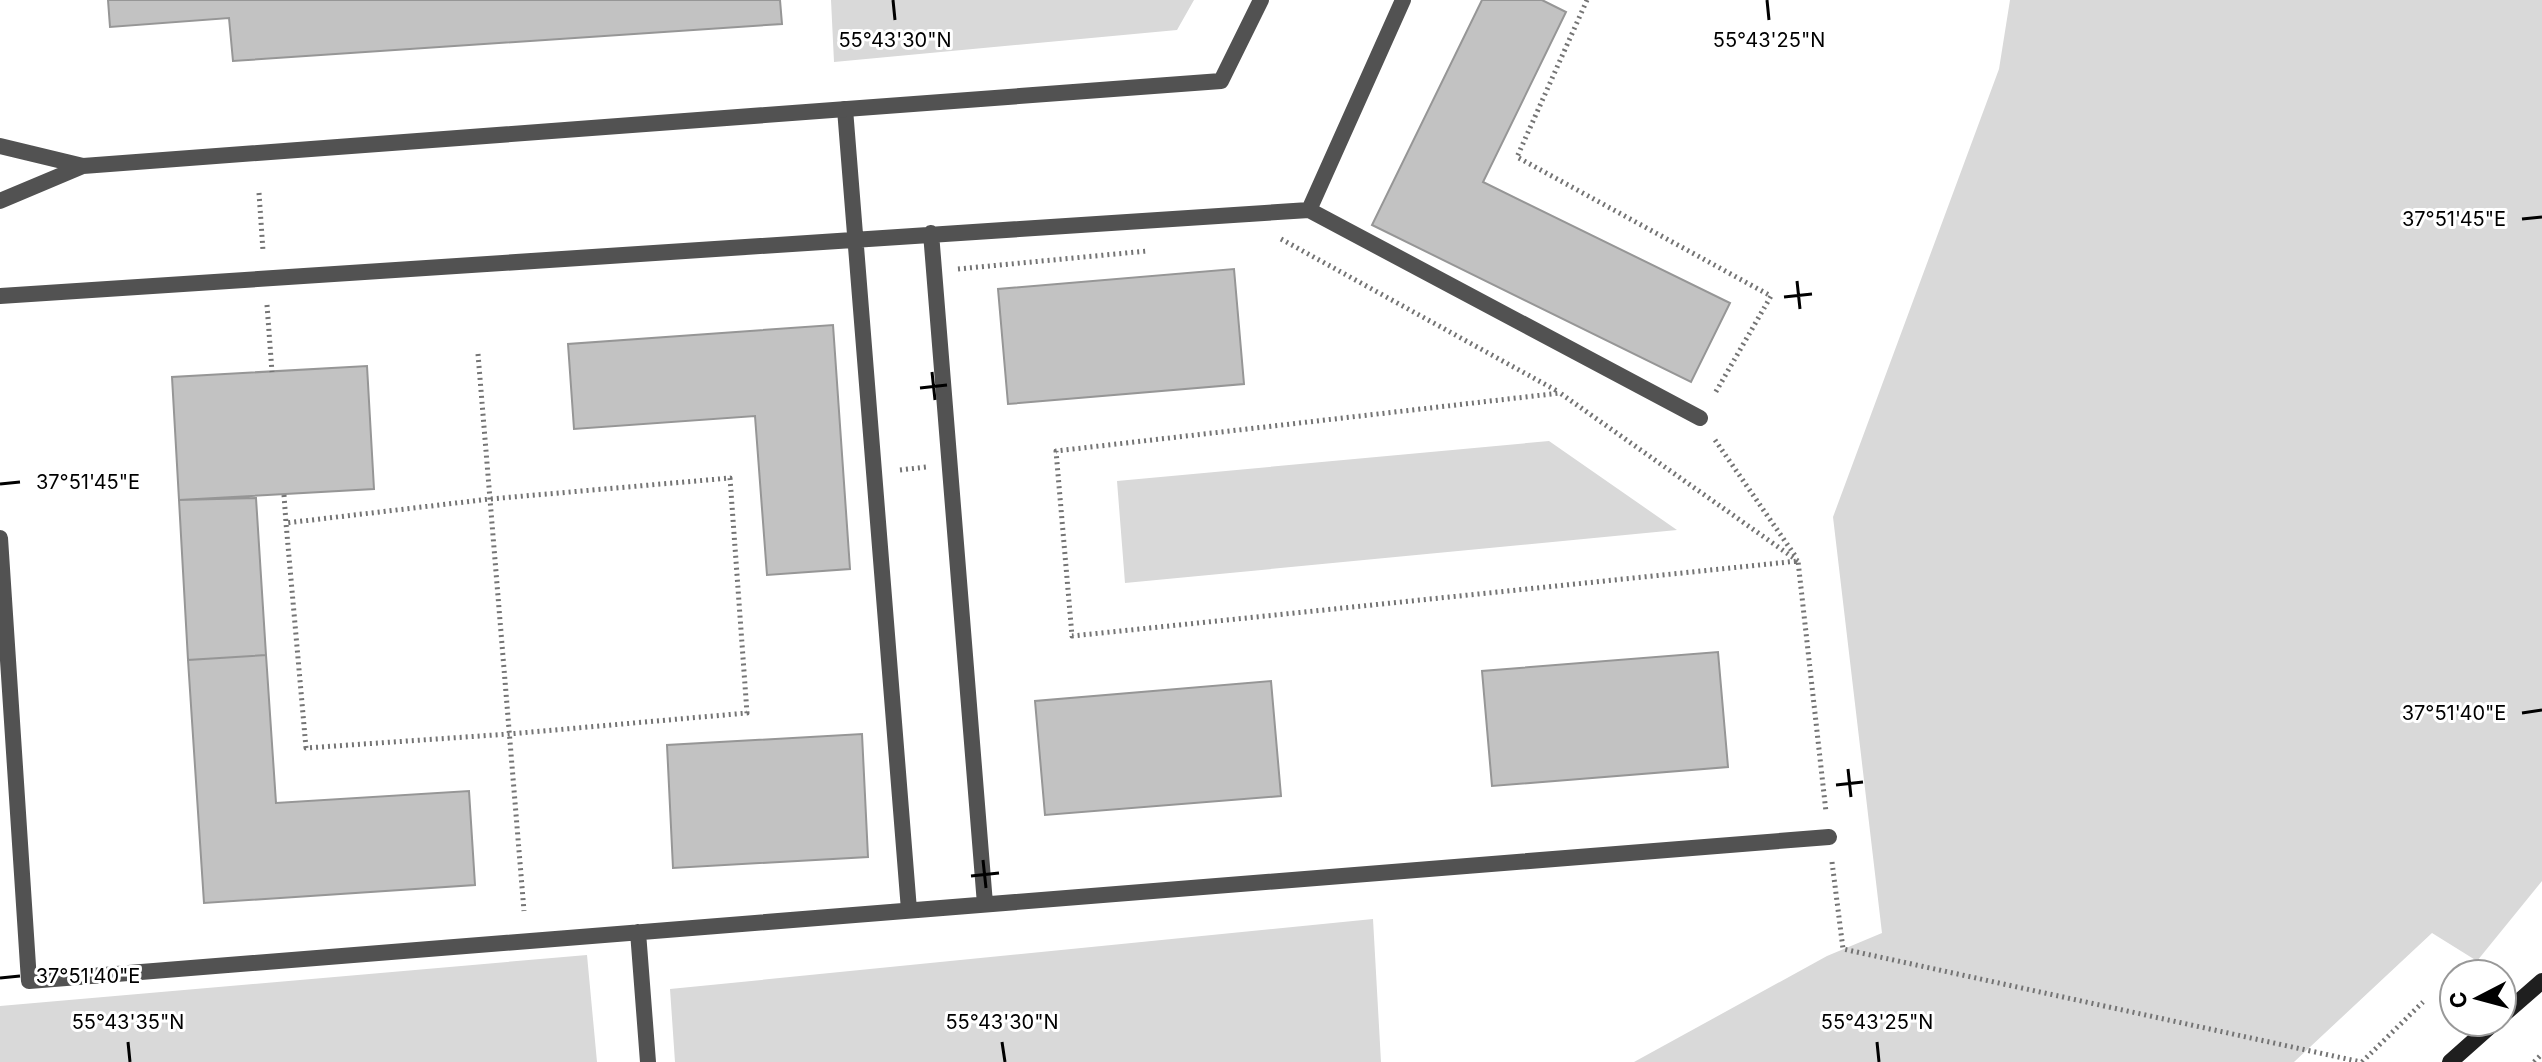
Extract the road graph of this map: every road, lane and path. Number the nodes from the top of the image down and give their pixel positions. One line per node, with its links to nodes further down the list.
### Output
1 (1261, 0): 4 (street)
2 (1403, 0): 8 (street)
3 (1587, 0): 17 (path)
4 (845, 109): 6 (street); 11 (street)
5 (0, 146): 6 (street)
6 (83, 166): 7 (street)
7 (0, 201)
8 (1309, 210): 9 (street); 17 (street)
9 (931, 233): 11 (street); 13 (street)
10 (1281, 239): 16 (path)
11 (857, 240): 14 (street); 19 (street)
12 (1154, 250): 13 (path)
13 (933, 271): 18 (street)
14 (0, 296)
15 (478, 354): 21 (path)
16 (1560, 393): 24 (path); 24 (path)
17 (1700, 418): 24 (path)
18 (949, 465): 19 (path); 27 (street)
19 (875, 472): 28 (street)
20 (284, 495): 22 (path)
21 (490, 499): 22 (path); 25 (path); 25 (path)
22 (286, 523): 25 (path)
23 (0, 538): 30 (street)
24 (1798, 561): 26 (path)
25 (509, 734): 29 (path)
26 (1829, 837): 27 (street); 37 (path)
27 (985, 904): 28 (street)
28 (909, 910): 30 (street)
29 (524, 911)
30 (638, 932): 36 (street)
31 (2542, 981): 33 (main road)
32 (2423, 1002): 37 (path)
33 (2518, 1002)
34 (2477, 1038): 38 (main road)
35 (2542, 1054): 39 (path)
36 (648, 1062)
37 (2362, 1062)
38 (2450, 1062)
39 (2534, 1062)

